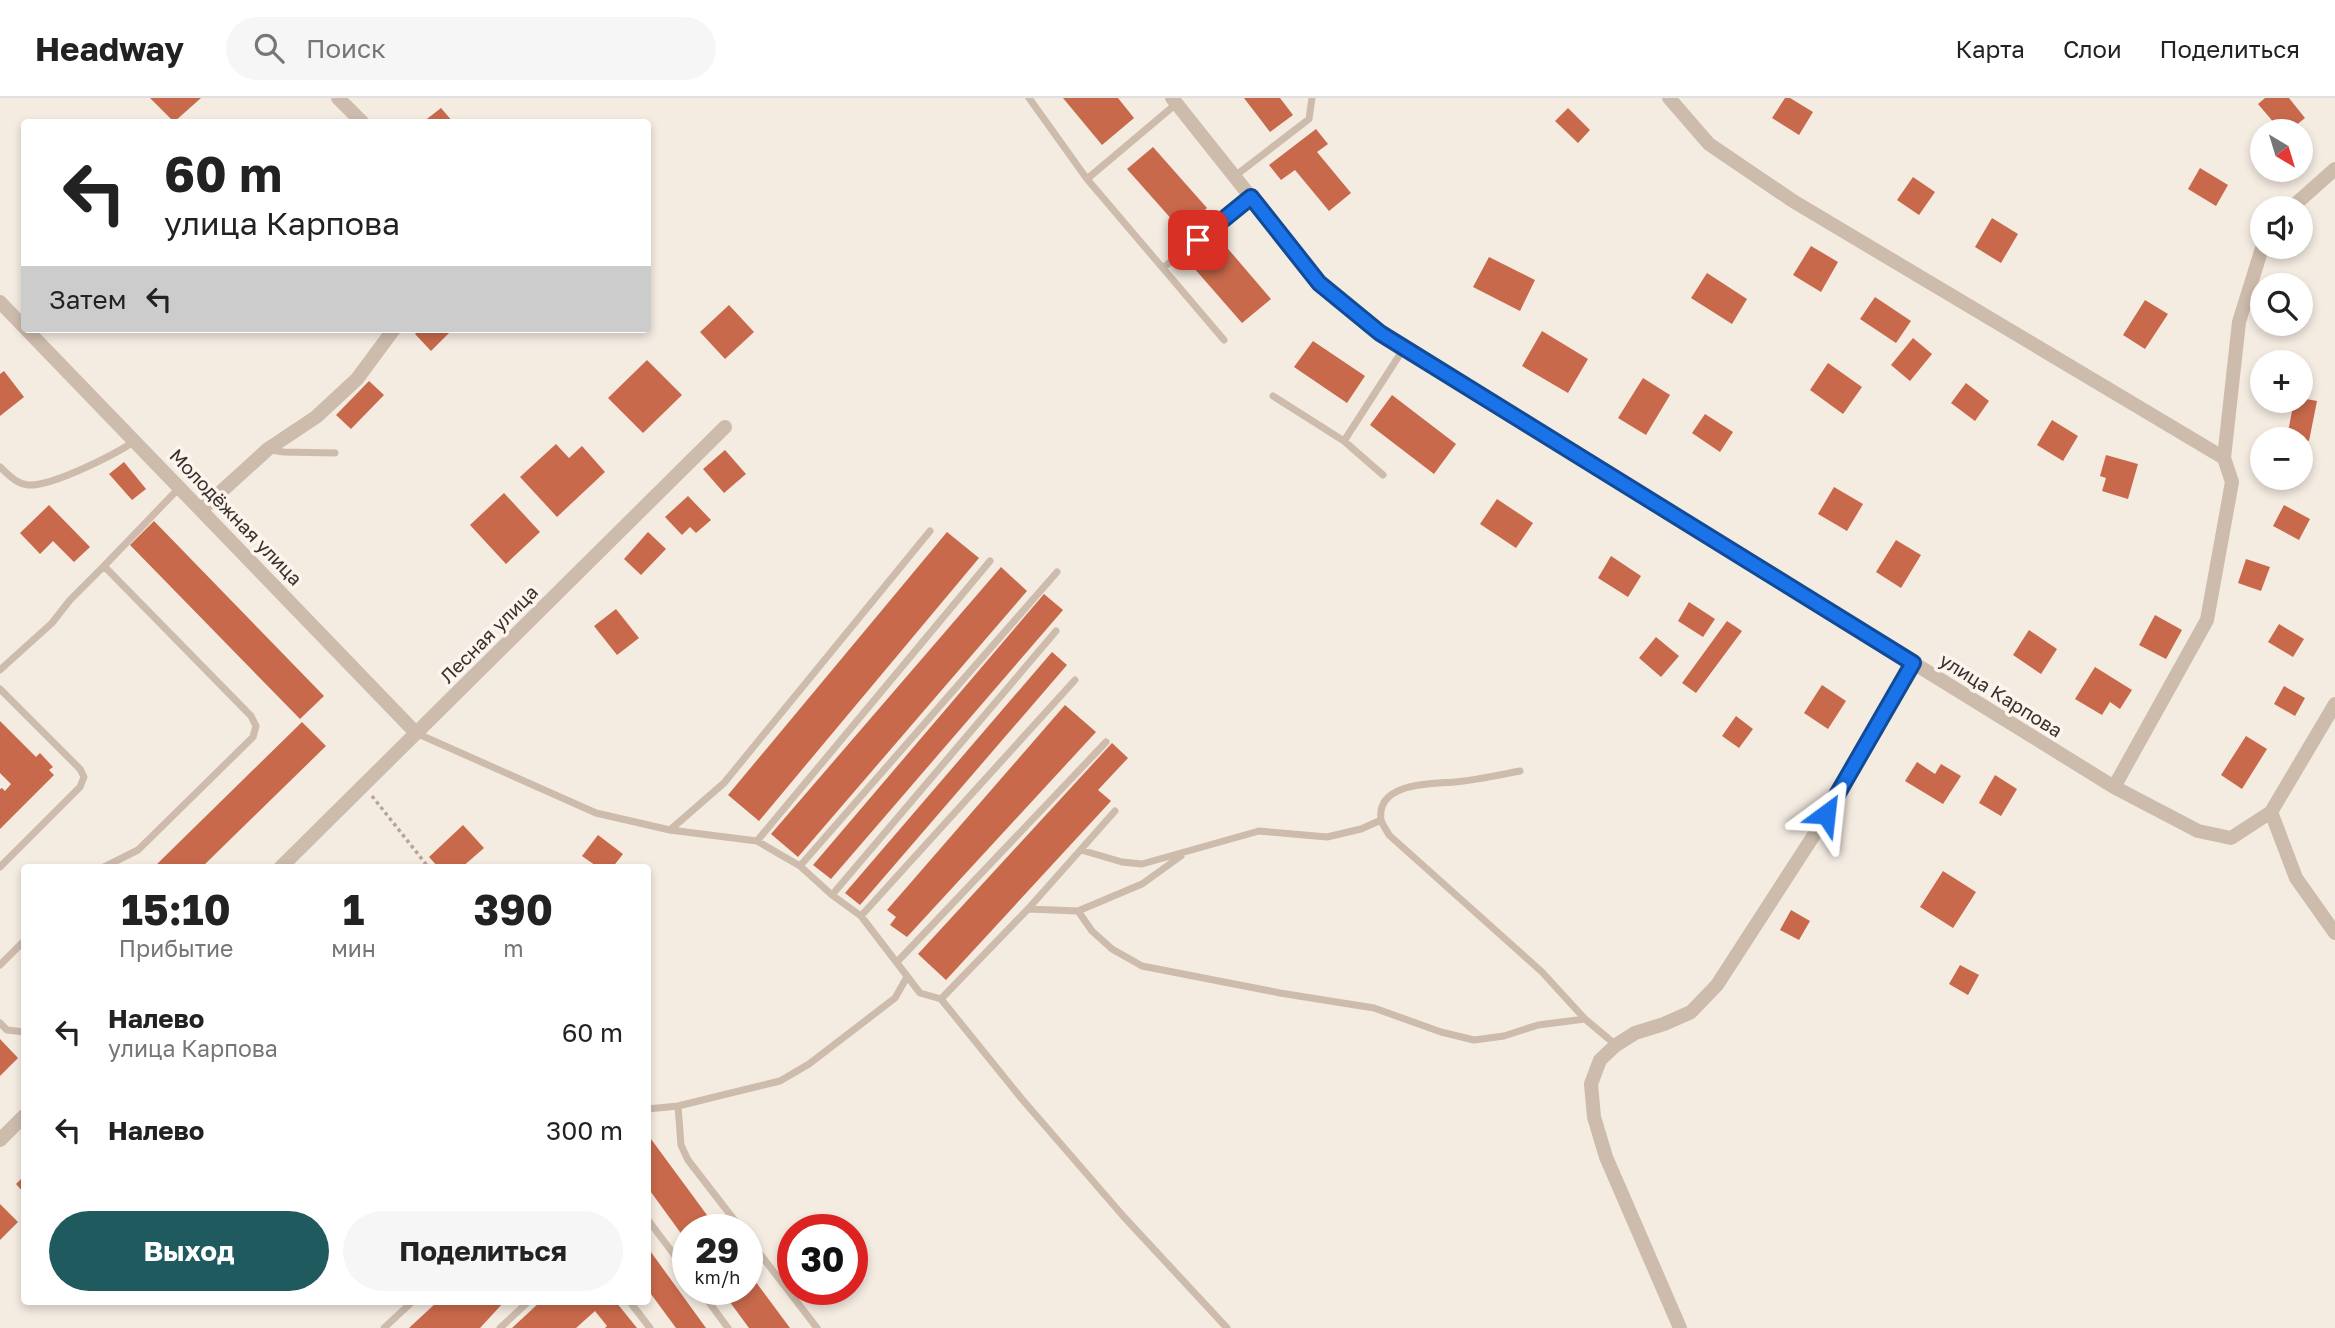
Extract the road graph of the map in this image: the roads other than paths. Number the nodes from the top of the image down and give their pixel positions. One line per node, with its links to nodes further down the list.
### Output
1 (338, 98): 6 (street)
2 (1029, 98): 9 (lane)
3 (1312, 98): 8 (lane)
4 (1669, 98): 26 (street)
5 (1174, 101): 8 (street, улица Карпова); 9 (lane)
6 (359, 119)
7 (2335, 169): 10 (street)
8 (1234, 177): 11 (street, улица Карпова)
9 (1087, 179): 13 (lane)
10 (2305, 196)
11 (1251, 197): 13 (lane); 19 (street, улица Карпова)
12 (2259, 259): 26 (street)
13 (1163, 268): 18 (lane)
14 (0, 302): 15 (street, Молодёжная улица)
15 (21, 324)
16 (30, 333): 22 (street, Молодёжная улица)
17 (391, 333): 24 (street)
18 (1224, 340)
19 (1404, 348): 23 (lane); 36 (street, улица Карпова)
20 (1273, 396): 23 (lane)
21 (725, 427): 41 (street, Лесная улица)
22 (135, 441): 27 (lane); 29 (street, Молодёжная улица)
23 (1344, 441): 28 (lane)
24 (268, 449): 25 (lane); 30 (street)
25 (335, 453)
26 (2224, 458): 44 (street)
27 (0, 467)
28 (1383, 475)
29 (180, 487): 30 (street, Молодёжная улица); 33 (lane)
30 (202, 509): 41 (street, Молодёжная улица)
31 (930, 531): 48 (lane)
32 (989, 561): 49 (lane)
33 (104, 566): 37 (lane); 52 (lane)
34 (1057, 572): 54 (lane)
35 (1056, 631): 56 (lane)
36 (1913, 663): 44 (street, улица Карпова); 69 (street)
37 (0, 670)
38 (1075, 680): 59 (lane)
39 (0, 689): 55 (lane)
40 (2335, 704): 46 (street, улица Карпова)
41 (416, 733): 48 (lane); 53 (street, Лесная улица)
42 (1105, 742): 62 (lane)
43 (1520, 772): 47 (lane)
44 (2115, 787): 46 (street, улица Карпова)
45 (1115, 811): 50 (lane)
46 (2271, 812): 60 (street)
47 (1381, 820): 51 (lane); 66 (lane)
48 (670, 830): 49 (lane)
49 (757, 841): 54 (lane)
50 (1081, 849): 51 (lane); 57 (lane)
51 (1184, 853): 58 (lane)
52 (110, 864)
53 (284, 864)
54 (800, 866): 56 (lane)
55 (0, 867)
56 (832, 895): 59 (lane)
57 (1028, 909): 58 (lane); 65 (lane)
58 (1078, 911): 66 (lane)
59 (861, 916): 62 (lane)
60 (2335, 933)
61 (21, 944): 63 (lane)
62 (897, 962): 64 (lane)
63 (0, 964)
64 (907, 977): 65 (lane); 70 (lane)
65 (941, 999): 87 (lane)
66 (1585, 1019): 69 (lane)
67 (0, 1023): 68 (lane)
68 (21, 1032)
69 (1616, 1045): 88 (street)
70 (678, 1106): 71 (lane); 74 (lane)
71 (651, 1109)
72 (21, 1119): 73 (street)
73 (0, 1140)
74 (730, 1214)
75 (651, 1224): 76 (lane)
76 (672, 1252)
77 (763, 1258): 86 (lane)
78 (409, 1305): 82 (lane)
79 (525, 1305): 83 (lane)
80 (632, 1305): 84 (lane)
81 (711, 1305): 85 (lane)
82 (384, 1328)
83 (500, 1328)
84 (650, 1328)
85 (728, 1328)
86 (817, 1328)
87 (1227, 1328)
88 (1680, 1328)

